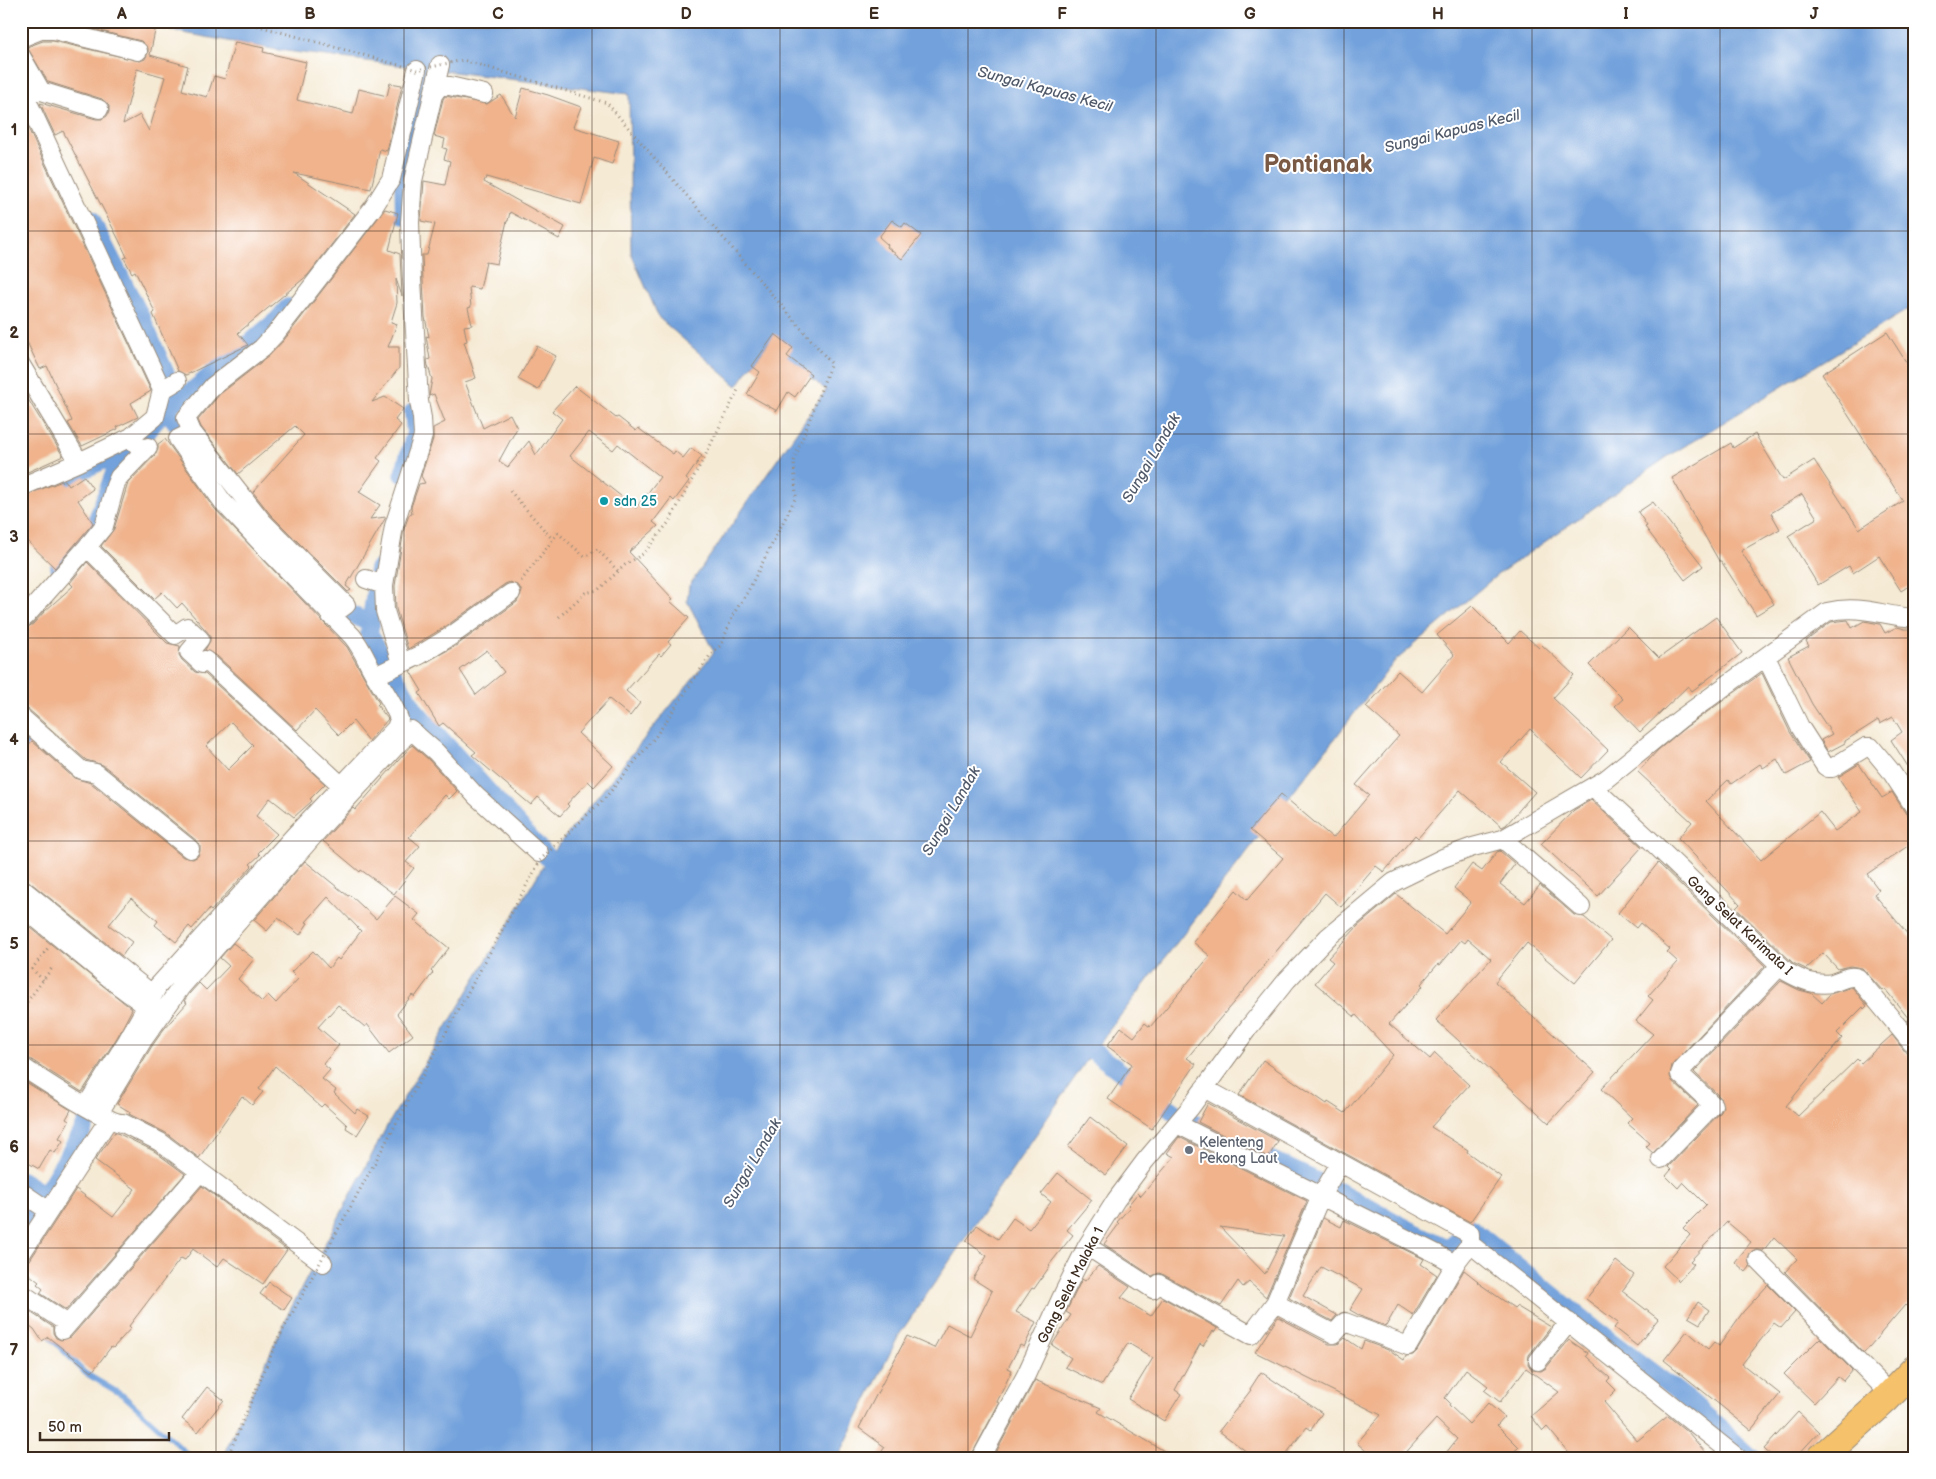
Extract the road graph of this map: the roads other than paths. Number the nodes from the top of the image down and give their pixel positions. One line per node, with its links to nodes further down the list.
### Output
1 (21, 38): 2 (street)
2 (138, 52)
3 (21, 56): 8 (street)
4 (440, 65): 7 (street)
5 (417, 70): 14 (street)
6 (484, 94): 7 (street)
7 (433, 95): 17 (street)
8 (30, 98): 9 (street); 11 (street)
9 (99, 108)
10 (21, 365): 12 (street)
11 (132, 437): 12 (street); 15 (street)
12 (79, 462): 13 (street)
13 (21, 487)
14 (256, 526): 19 (street); 19 (street)
15 (87, 547): 20 (street); 27 (street)
16 (366, 579): 17 (street)
17 (384, 585): 23 (street)
18 (511, 593): 23 (street)
19 (332, 616): 24 (street)
20 (25, 617)
21 (1915, 618): 22 (street, Gang Selat Malaka 1)
22 (1766, 657): 28 (street, Gang Selat Malaka 1); 29 (street)
23 (401, 663): 24 (street)
24 (375, 676): 26 (street)
25 (21, 717): 32 (street)
26 (405, 724): 27 (street); 31 (street); 33 (street)
27 (342, 786): 31 (street)
28 (1592, 788): 30 (street, Gang Selat Malaka 1); 38 (street, Gang Selat Karimata I)
29 (1915, 808)
30 (1503, 840): 36 (street); 43 (street, Gang Selat Malaka 1)
31 (300, 841): 37 (street)
32 (190, 849)
33 (538, 853)
34 (21, 888): 39 (street)
35 (21, 906): 39 (street)
36 (1581, 907)
37 (230, 919): 39 (street); 42 (street)
38 (1780, 966): 40 (street, Gang Selat Karimata I); 46 (street)
39 (149, 1001): 42 (street)
40 (1915, 1047)
41 (21, 1066): 44 (street)
42 (115, 1071): 44 (street)
43 (1204, 1088): 45 (street, Gang Selat Malaka 1); 47 (street)
44 (96, 1112): 48 (street); 51 (street)
45 (1177, 1124): 50 (street); 52 (street, Gang Selat Malaka 1)
46 (1661, 1159)
47 (1340, 1163): 50 (street); 53 (street)
48 (200, 1172): 57 (street); 58 (street)
49 (21, 1192): 51 (street)
50 (1321, 1196): 56 (street); 59 (street)
51 (49, 1211): 54 (street)
52 (1087, 1246): 59 (street); 64 (street, Gang Selat Malaka 1)
53 (1470, 1246): 56 (street); 60 (street)
54 (21, 1254)
55 (1758, 1260): 63 (street)
56 (1457, 1261): 59 (street)
57 (323, 1263)
58 (21, 1293)
59 (1275, 1303)
60 (1569, 1322): 61 (street); 65 (street)
61 (1538, 1361)
62 (1915, 1368): 63 (highway)
63 (1890, 1394): 66 (highway)
64 (981, 1458)
65 (1738, 1458)
66 (1821, 1458)

